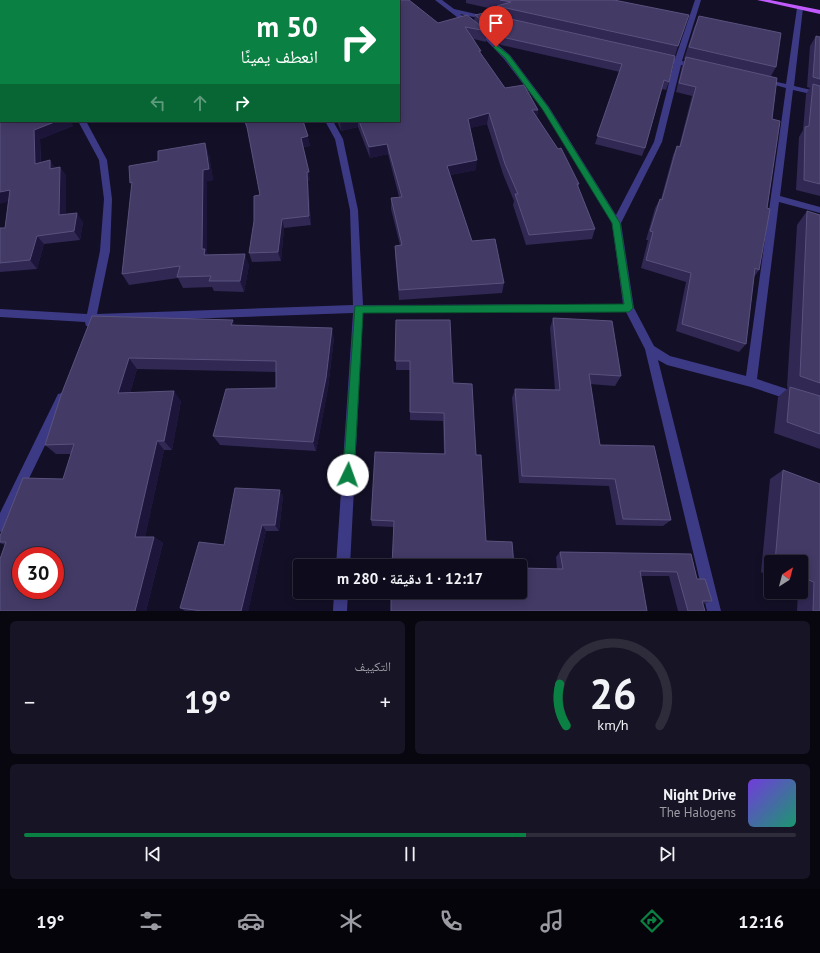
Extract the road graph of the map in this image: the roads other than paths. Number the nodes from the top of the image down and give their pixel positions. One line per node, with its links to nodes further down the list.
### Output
1 (438, 0): 5 (street)
2 (698, 0): 9 (street)
3 (760, 0): 4 (main road)
4 (800, 8): 6 (main road); 12 (street)
5 (452, 11): 7 (street); 18 (street)
6 (820, 12)
7 (497, 21)
8 (656, 57): 9 (street)
9 (678, 62): 10 (street); 18 (street)
10 (701, 67)
11 (753, 78): 12 (street)
12 (790, 87): 13 (street); 16 (street)
13 (820, 94)
14 (83, 122): 22 (street)
15 (330, 122): 20 (street)
16 (775, 198): 17 (street); 25 (street)
17 (820, 210)
18 (616, 223): 19 (street)
19 (629, 308): 20 (street); 24 (street)
20 (358, 309): 22 (street); 29 (street)
21 (0, 313): 22 (street)
22 (92, 318): 23 (street)
23 (87, 332)
24 (650, 349): 25 (street); 32 (street)
25 (751, 382): 27 (street)
26 (66, 388): 28 (street)
27 (820, 405)
28 (0, 526)
29 (343, 559)
30 (341, 599): 31 (street)
31 (340, 611)
32 (714, 611)

